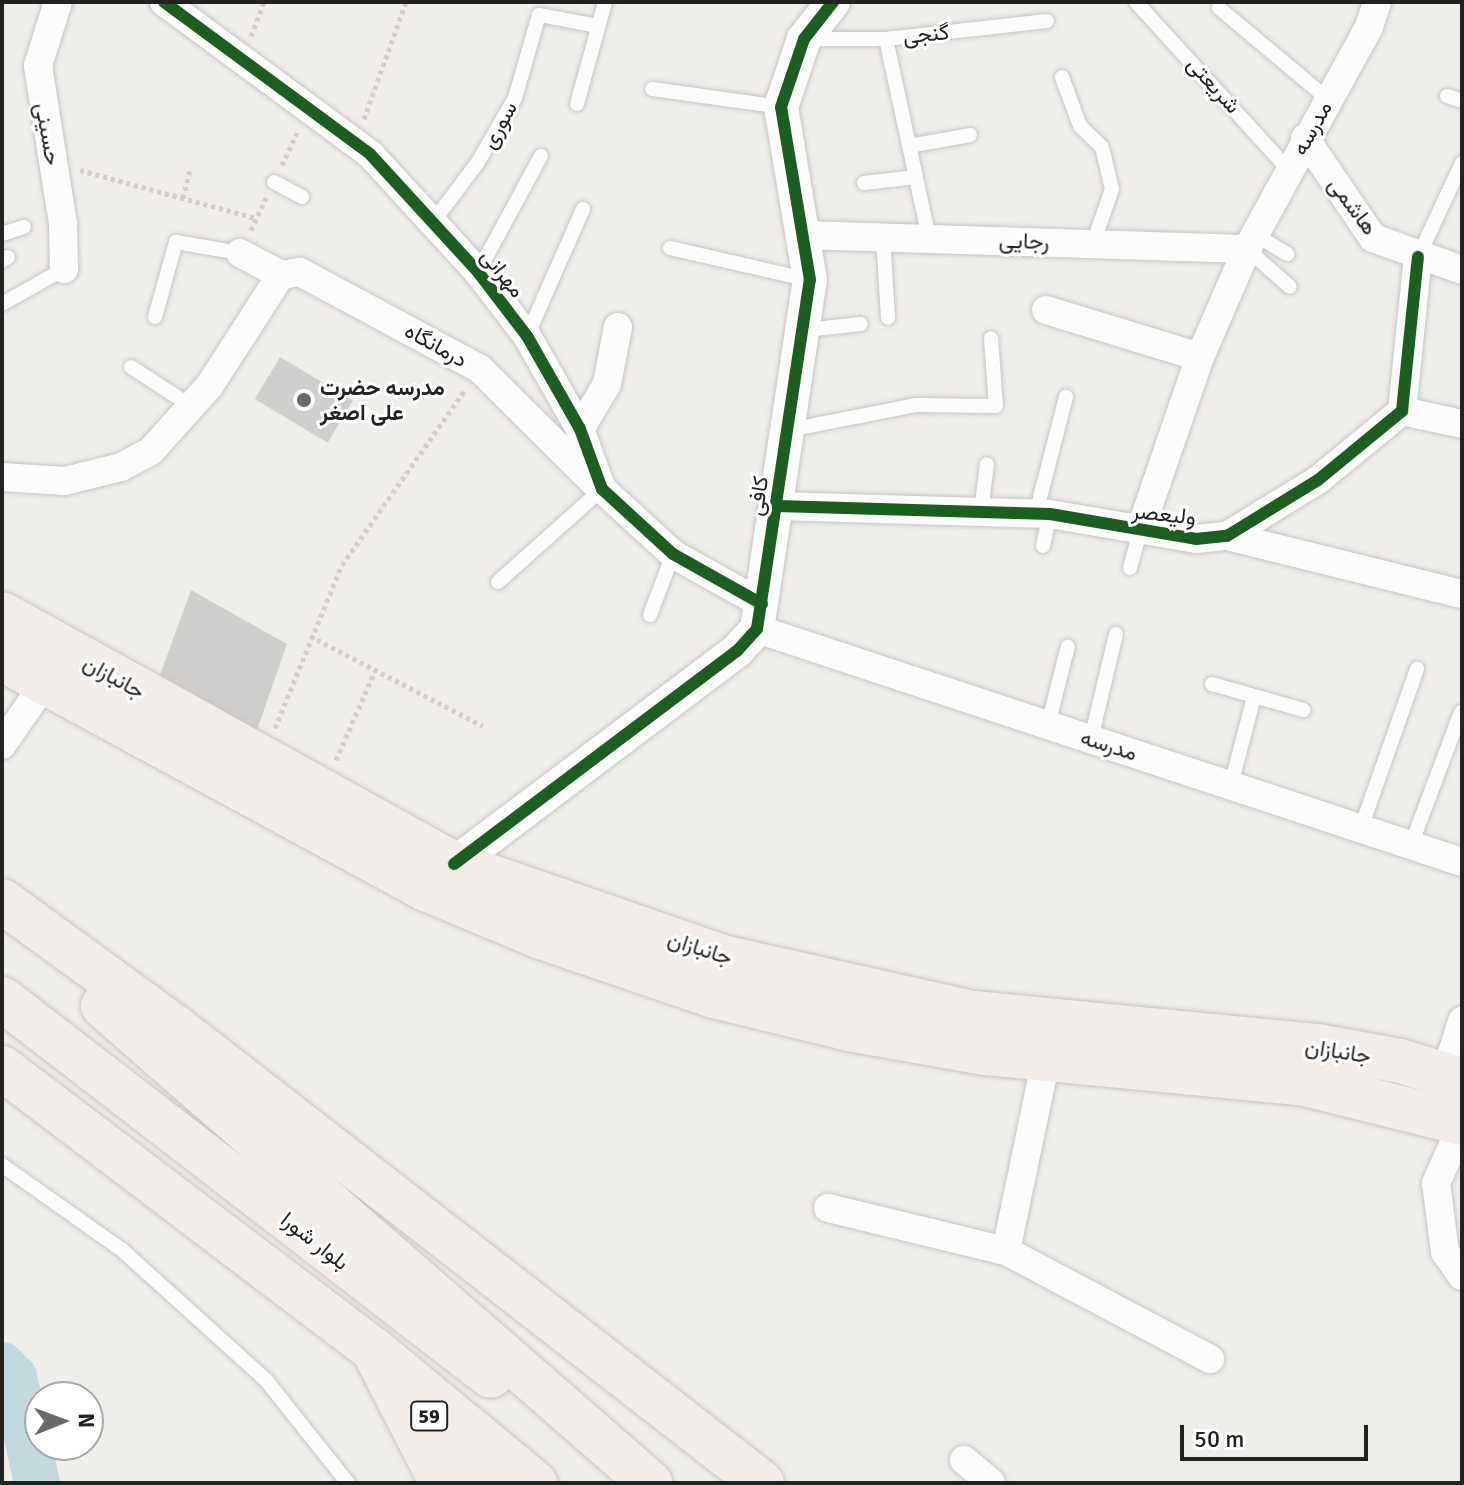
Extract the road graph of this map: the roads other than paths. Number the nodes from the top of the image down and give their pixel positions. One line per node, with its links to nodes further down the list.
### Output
1 (58, 2): 42 (street, حسینی)
2 (164, 2): 30 (street, مهرانی)
3 (605, 2): 9 (lane)
4 (833, 2): 10 (street, کافی)
5 (1136, 2): 24 (lane, شریعتی)
6 (1377, 2): 15 (street, مدرسه)
7 (1219, 8): 15 (lane)
8 (1047, 21): 11 (lane, گنجی)
9 (598, 26): 17 (lane); 30 (lane, سوری)
10 (804, 39): 11 (lane, گنجی); 18 (street, کافی)
11 (886, 39): 21 (lane)
12 (1062, 77): 37 (lane)
13 (652, 89): 18 (lane)
14 (1447, 96): 16 (lane)
15 (1328, 99): 20 (street, مدرسه)
16 (1462, 101)
17 (577, 104)
18 (781, 107): 33 (street, کافی)
19 (970, 135): 21 (lane)
20 (1305, 138): 24 (street, مدرسه); 41 (street, هاشمی)
21 (909, 146): 25 (lane)
22 (541, 156): 44 (lane)
23 (1462, 163): 41 (lane)
24 (1289, 170): 36 (street, مدرسه)
25 (916, 177): 27 (lane); 35 (lane)
26 (274, 182): 28 (lane)
27 (864, 183)
28 (302, 197)
29 (583, 209): 55 (lane)
30 (433, 222): 44 (street, مهرانی)
31 (24, 227): 32 (lane)
32 (2, 234)
33 (802, 235): 34 (street, رجایی); 46 (street, کافی)
34 (883, 238): 35 (street, رجایی); 51 (lane)
35 (929, 238): 37 (street, رجایی)
36 (1251, 242): 37 (street, رجایی); 40 (lane); 47 (lane); 57 (street, مدرسه)
37 (1093, 244)
38 (670, 248): 46 (lane)
39 (240, 253): 45 (street, درمانگاه); 50 (lane)
40 (1287, 254)
41 (1418, 257): 43 (street, هاشمی); 61 (street)
42 (64, 269): 48 (lane)
43 (1462, 270)
44 (478, 272): 55 (street, مهرانی)
45 (281, 275): 60 (street); 67 (street, درمانگاه)
46 (810, 280): 54 (street, کافی)
47 (1290, 287)
48 (2, 304)
49 (1046, 310): 57 (street)
50 (155, 317)
51 (888, 318)
52 (861, 324): 54 (lane)
53 (618, 327): 63 (street)
54 (806, 330): 64 (street, کافی)
55 (527, 336): 63 (street, مهرانی)
56 (991, 338): 64 (lane)
57 (1200, 357): 71 (street, مدرسه)
58 (131, 367): 60 (lane)
59 (1066, 397): 70 (lane)
60 (191, 406): 66 (street)
61 (1402, 411): 62 (street); 72 (street, ولیعصر)
62 (1462, 424)
63 (580, 429): 67 (street, مهرانی)
64 (789, 430): 68 (street, کافی)
65 (987, 464): 69 (lane)
66 (11, 478)
67 (602, 489): 74 (street, مهرانی); 76 (lane)
68 (777, 506): 69 (street, ولیعصر); 80 (street, کافی)
69 (981, 512): 70 (street, ولیعصر)
70 (1043, 514): 71 (street, ولیعصر); 73 (lane)
71 (1141, 528): 72 (street, ولیعصر); 75 (lane, مدرسه)
72 (1227, 536): 77 (street)
73 (1043, 546)
74 (673, 554): 79 (lane); 80 (street, مهرانی)
75 (1130, 568)
76 (498, 582)
77 (1462, 594)
78 (2, 614): 97 (main road, جانبازان)
79 (650, 615)
80 (760, 616): 90 (street, مدرسه); 97 (street)
81 (1116, 634): 91 (lane)
82 (1068, 646): 90 (lane)
83 (2, 659): 85 (main road, جانبازان)
84 (1417, 669): 94 (lane)
85 (45, 683): 92 (street); 97 (main road, جانبازان)
86 (1212, 684): 87 (lane)
87 (1254, 697): 88 (lane); 93 (lane)
88 (1303, 710)
89 (1461, 712): 95 (lane)
90 (1048, 725): 91 (street, مدرسه)
91 (1091, 739): 93 (street, مدرسه)
92 (2, 745)
93 (1231, 785): 94 (street, مدرسه)
94 (1361, 828): 95 (street, مدرسه)
95 (1411, 845): 96 (street, مدرسه)
96 (1462, 862)
97 (440, 877): 102 (main road, جانبازان); 104 (main road, جانبازان)
98 (2, 901): 119 (main road)
99 (2, 919): 118 (main road)
100 (2, 999): 117 (main road, بلوار شورا)
101 (1462, 1021): 104 (street)
102 (1046, 1059): 105 (main road, جانبازان); 108 (street)
103 (2, 1068): 110 (main road)
104 (1454, 1078)
105 (1462, 1124): 109 (street)
106 (2, 1165): 113 (lane)
107 (828, 1208): 108 (street)
108 (1006, 1251): 111 (street)
109 (1462, 1276)
110 (374, 1350): 114 (main road); 115 (main road, 59); 116 (main road)
111 (1210, 1359)
112 (964, 1460): 120 (street)
113 (348, 1483)
114 (442, 1483)
115 (484, 1483)
116 (535, 1483)
117 (628, 1483)
118 (650, 1483)
119 (762, 1483)
120 (991, 1483)

